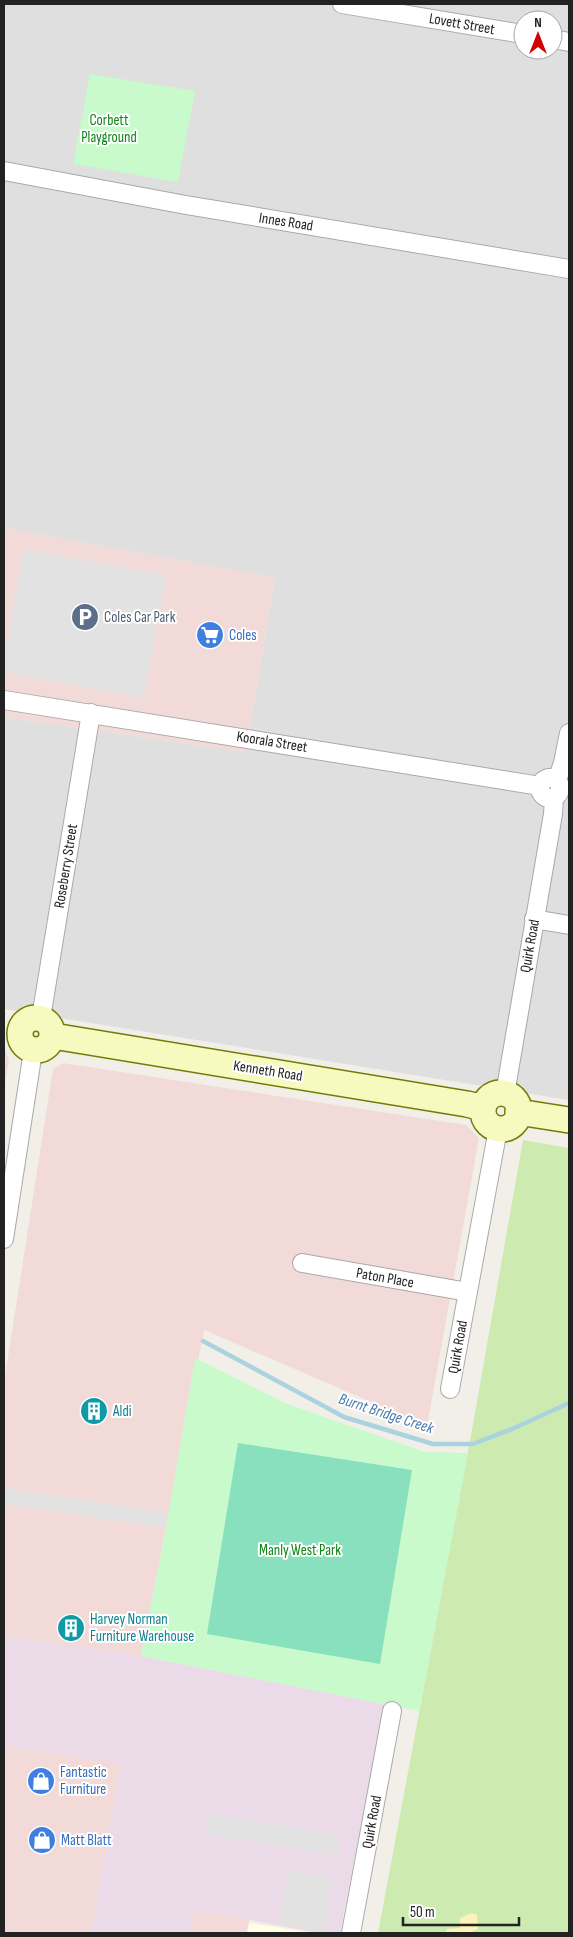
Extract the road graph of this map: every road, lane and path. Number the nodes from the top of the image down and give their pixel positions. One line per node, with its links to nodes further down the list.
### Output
1 (342, 4): 2 (street, Lovett Street)
2 (513, 32)
3 (4, 171): 4 (street, Innes Road)
4 (569, 269)
5 (4, 700): 6 (street, Koorala Street)
6 (91, 713): 8 (street, Koorala Street); 11 (street, Roseberry Street)
7 (569, 733): 8 (street)
8 (548, 783): 9 (street, Quirk Road)
9 (534, 919): 10 (street); 12 (street, Quirk Road)
10 (569, 925)
11 (30, 1033): 13 (main road, Kenneth Road); 16 (street, Roseberry Street)
12 (512, 1103): 13 (main road); 14 (main road); 15 (main road)
13 (483, 1108): 15 (main road)
14 (569, 1120)
15 (498, 1129): 18 (street, Quirk Road)
16 (4, 1239)
17 (302, 1263): 18 (street, Paton Place)
18 (468, 1292): 19 (street, Quirk Road)
19 (450, 1389)
20 (392, 1711): 21 (street, Quirk Road)
21 (351, 1933)

